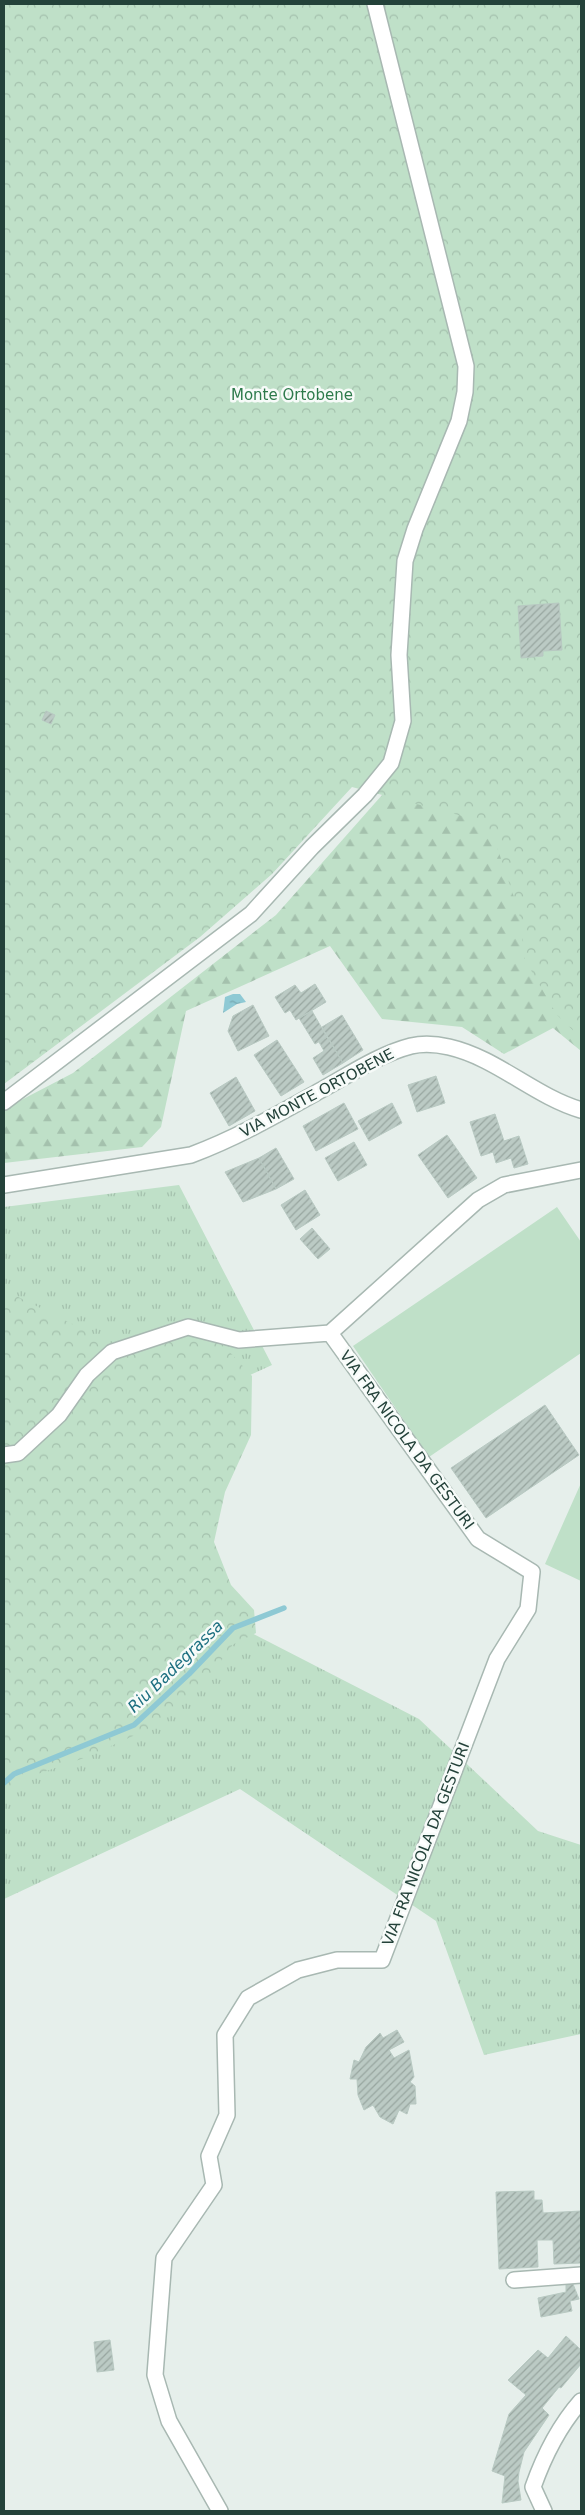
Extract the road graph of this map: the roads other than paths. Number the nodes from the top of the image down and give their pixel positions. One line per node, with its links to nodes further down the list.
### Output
1 (375, 4): 2 (street)
2 (4, 1102)
3 (581, 1110): 5 (street, VIA MONTE ORTOBENE)
4 (581, 1170): 6 (street)
5 (4, 1185)
6 (330, 1333): 7 (street); 11 (street, VIA FRA NICOLA DA GESTURI)
7 (4, 1455)
8 (581, 2275): 9 (street)
9 (514, 2280)
10 (581, 2401): 12 (street)
11 (220, 2511)
12 (544, 2511)

